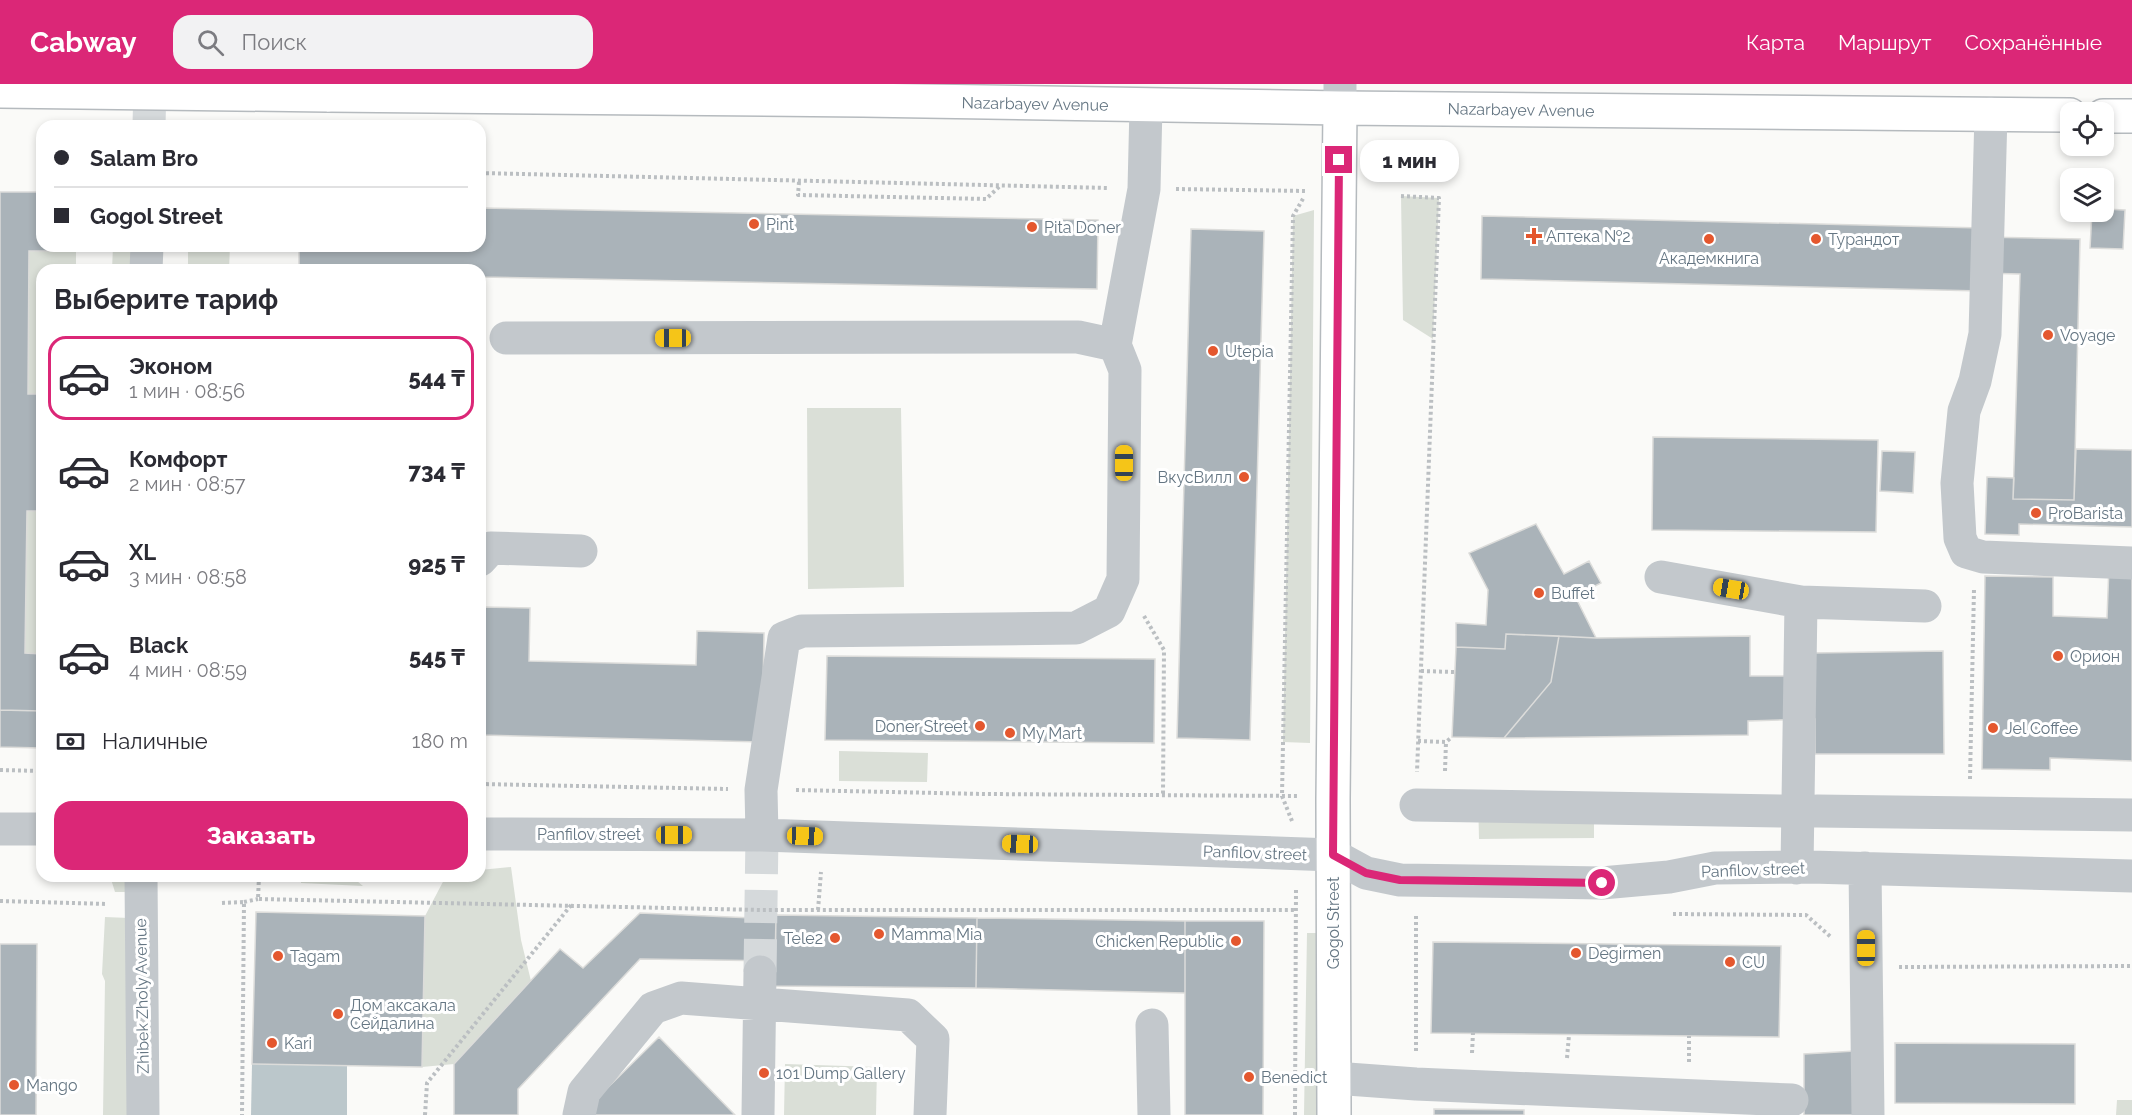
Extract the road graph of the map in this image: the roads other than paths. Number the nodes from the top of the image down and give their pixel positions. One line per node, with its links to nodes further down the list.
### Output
1 (0, 91): 3 (main road, Nazarbayev Avenue, bridge)
2 (1340, 96): 3 (main road, Nazarbayev Avenue); 4 (main road, Nazarbayev Avenue); 24 (main road, Gogol Street)
3 (1146, 106): 9 (street)
4 (1991, 114): 5 (main road, Nazarbayev Avenue); 12 (street)
5 (2060, 115)
6 (2114, 116): 7 (main road)
7 (2132, 116)
8 (506, 338): 9 (street)
9 (1115, 345): 23 (street)
10 (581, 551): 11 (street)
11 (486, 554)
12 (2132, 563)
13 (1661, 577): 14 (street)
14 (1801, 602): 15 (street); 25 (street)
15 (1925, 606)
16 (1416, 805): 17 (street)
17 (1780, 811)
18 (1816, 811): 19 (street)
19 (2132, 815)
20 (0, 829): 21 (street)
21 (36, 829)
22 (486, 834): 23 (street, Panfilov street)
23 (762, 835): 24 (street, Panfilov street)
24 (1333, 855): 25 (street, Panfilov street); 32 (main road, Gogol Street)
25 (1797, 868): 26 (street, Panfilov street)
26 (1865, 868): 27 (street, Panfilov street); 41 (street)
27 (2132, 876)
28 (141, 890): 35 (street, Zhibek Zholy Avenue)
29 (760, 972): 30 (street)
30 (760, 1004): 36 (street); 37 (street); 38 (street)
31 (1152, 1025): 39 (street)
32 (1334, 1078): 34 (street); 40 (main road, Gogol Street)
33 (1792, 1100): 34 (street)
34 (1707, 1106)
35 (143, 1115)
36 (579, 1115)
37 (758, 1115)
38 (930, 1115)
39 (1154, 1115)
40 (1334, 1115)
41 (1868, 1115)

